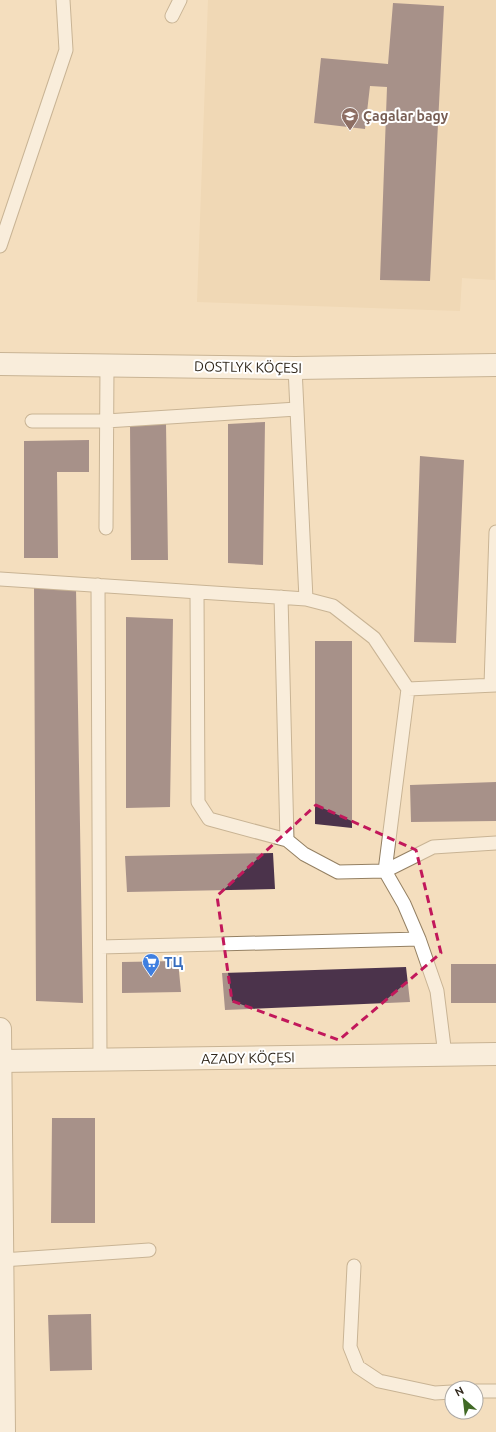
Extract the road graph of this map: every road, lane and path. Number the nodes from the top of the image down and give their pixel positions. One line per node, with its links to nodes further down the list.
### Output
1 (63, 0): 4 (lane)
2 (180, 0): 3 (lane)
3 (172, 16)
4 (0, 246)
5 (0, 364): 7 (street, DOSTLYK KÖÇESI)
6 (496, 365): 8 (street, DOSTLYK KÖÇESI)
7 (106, 366): 8 (street, DOSTLYK KÖÇESI); 11 (lane)
8 (295, 368): 9 (lane)
9 (297, 409): 11 (lane); 18 (lane)
10 (32, 421): 11 (lane)
11 (106, 421): 12 (lane)
12 (106, 528)
13 (496, 532): 19 (lane)
14 (0, 579): 15 (lane)
15 (98, 585): 16 (lane); 25 (lane)
16 (197, 592): 17 (lane); 21 (lane)
17 (281, 597): 18 (lane); 21 (lane)
18 (306, 599): 20 (lane)
19 (494, 685): 20 (lane)
20 (408, 689): 23 (lane)
21 (287, 840): 23 (lane)
22 (496, 843): 23 (lane)
23 (385, 871): 24 (lane)
24 (419, 939): 25 (lane); 28 (lane)
25 (100, 947): 29 (lane)
26 (0, 1029): 30 (street)
27 (496, 1054): 28 (street, AZADY KÖÇESI)
28 (444, 1055): 29 (street, AZADY KÖÇESI)
29 (100, 1060): 30 (street, AZADY KÖÇESI)
30 (0, 1061): 31 (street)
31 (1, 1205): 33 (street)
32 (149, 1250): 33 (lane)
33 (2, 1260): 38 (street)
34 (354, 1266): 37 (lane)
35 (496, 1390): 36 (lane)
36 (484, 1391)
37 (444, 1392)
38 (4, 1432)

